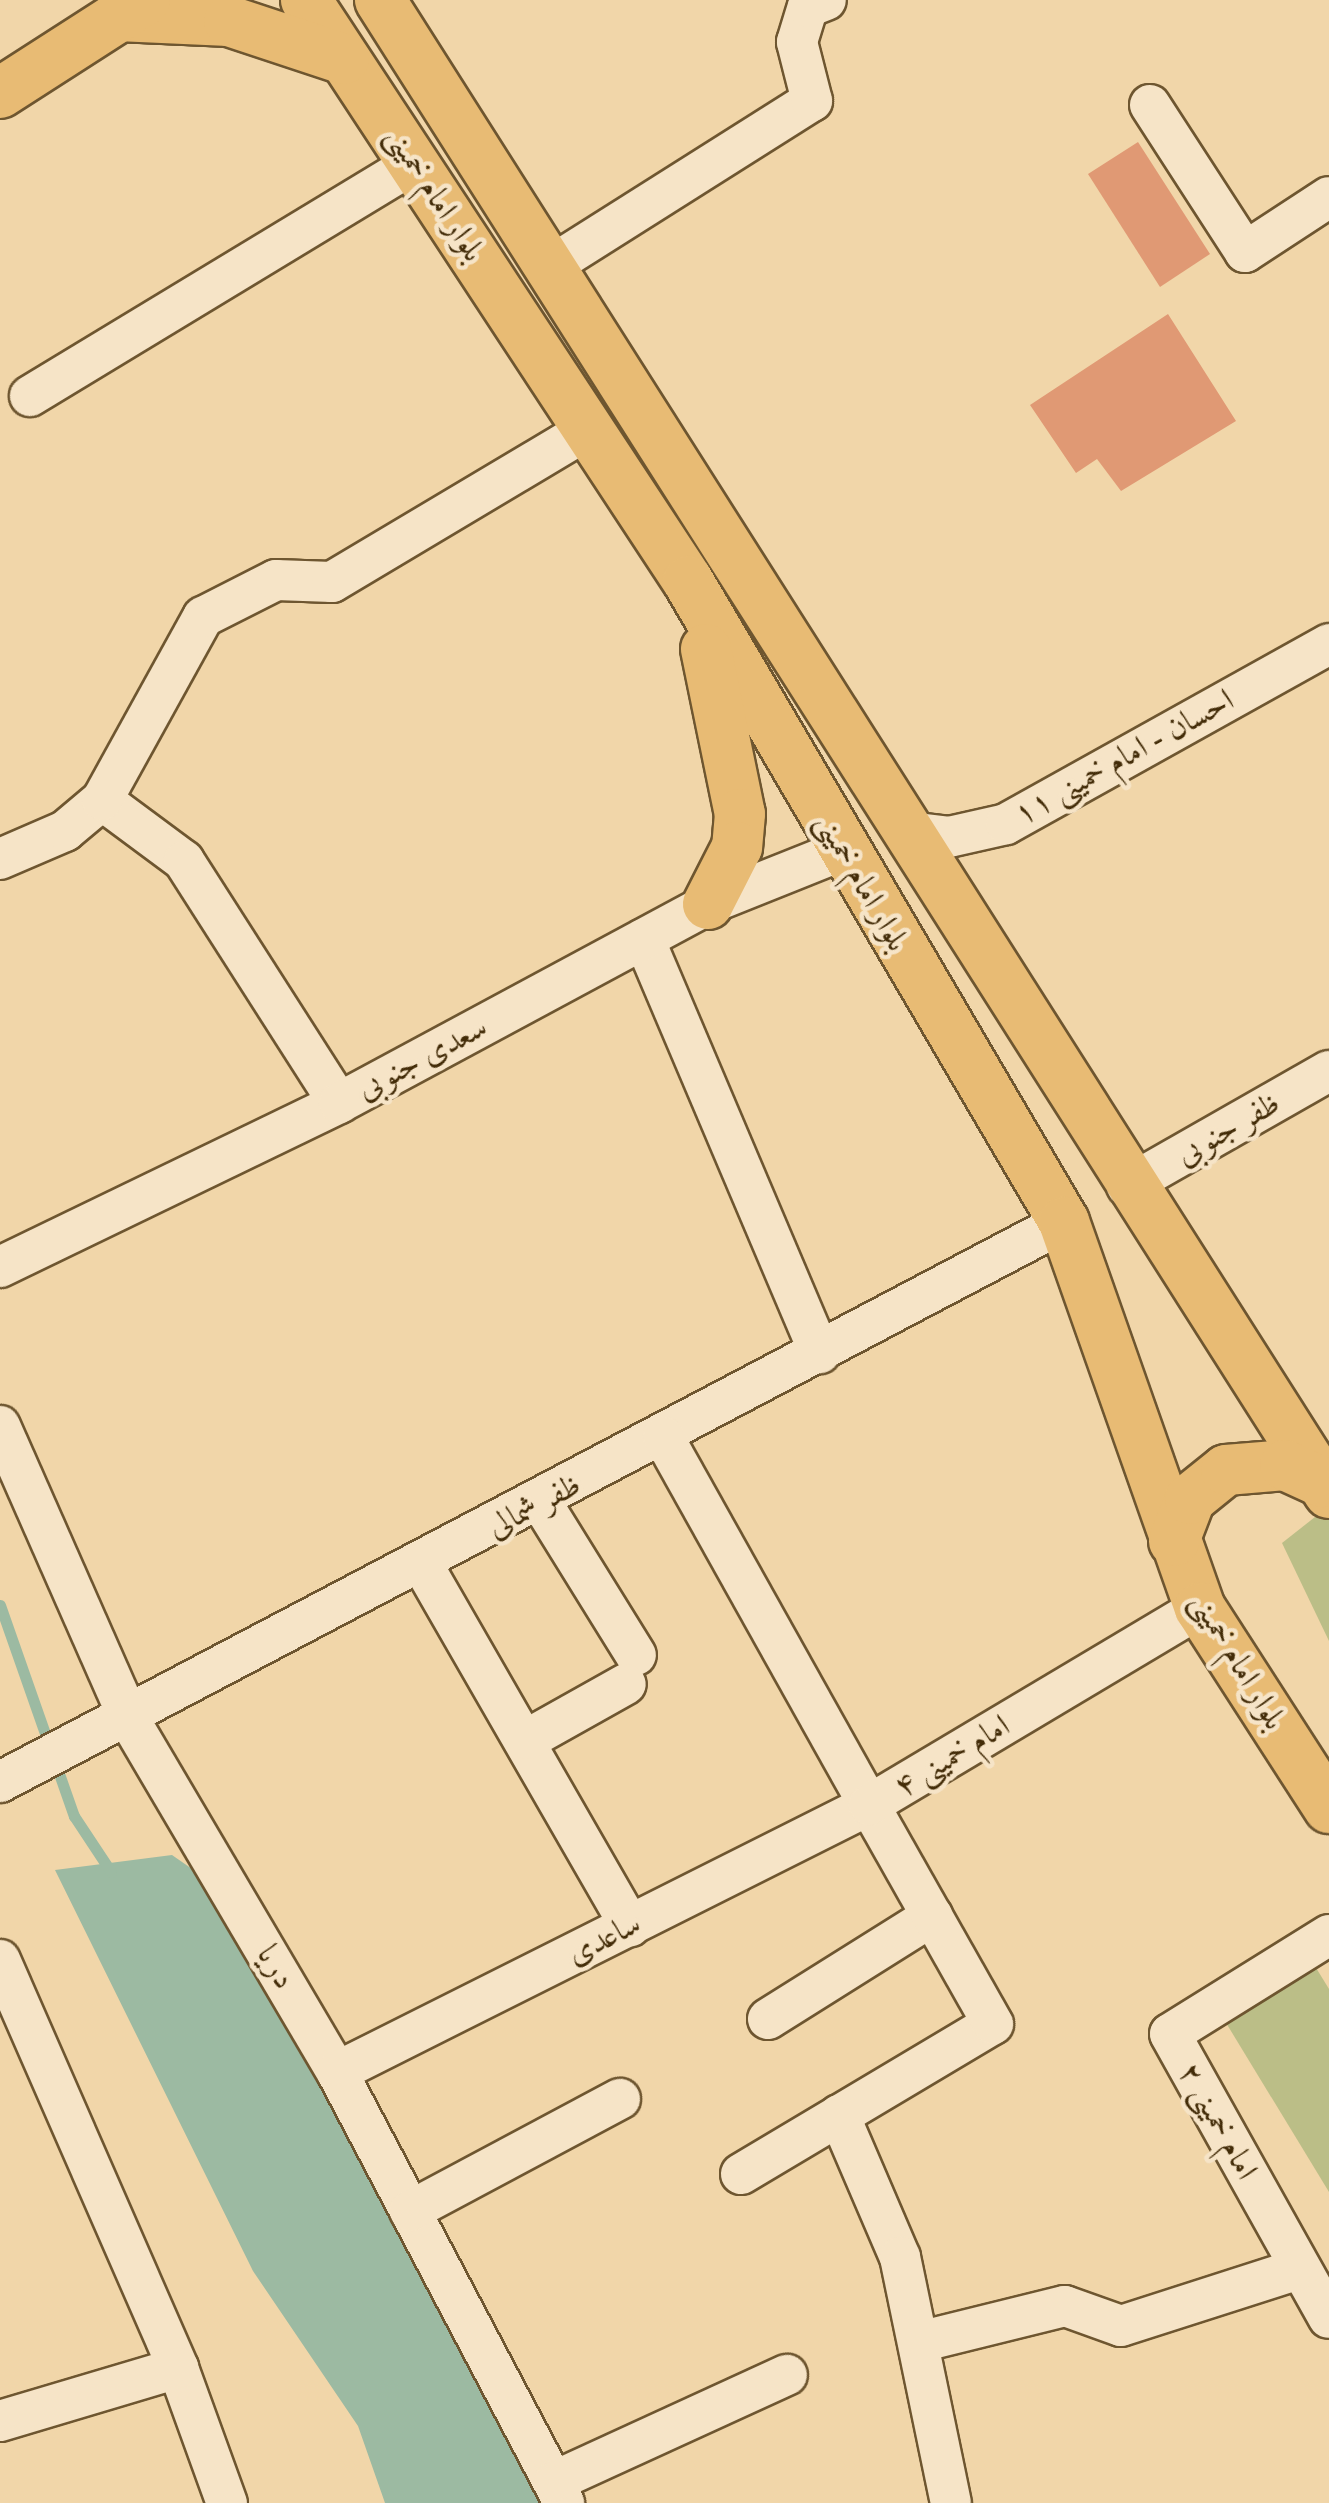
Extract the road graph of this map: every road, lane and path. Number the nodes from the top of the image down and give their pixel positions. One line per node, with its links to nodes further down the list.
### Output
1 (306, 0): 5 (main road, بلوار امام خمینی)
2 (826, 0): 10 (street)
3 (132, 8): 5 (main road); 6 (main road)
4 (397, 12): 10 (main road, بلوار امام خمینی)
5 (344, 59): 8 (main road, بلوار امام خمینی)
6 (0, 92)
7 (1150, 105): 9 (street)
8 (416, 162): 11 (street); 12 (main road, بلوار امام خمینی)
9 (1329, 197)
10 (549, 267): 16 (main road, بلوار امام خمینی)
11 (30, 396)
12 (587, 430): 13 (main road, بلوار امام خمینی); 15 (street)
13 (688, 581): 17 (main road, بلوار امام خمینی); 19 (main road)
14 (1329, 644): 16 (street, احسان - امام خمینی ۱۱)
15 (102, 800): 18 (street); 22 (street)
16 (909, 832): 17 (main road); 23 (main road, بلوار امام خمینی)
17 (844, 850): 19 (street, سعدی جنوبی); 24 (main road, بلوار امام خمینی)
18 (0, 859)
19 (708, 904): 20 (street, سعدی جنوبی)
20 (644, 939): 22 (street, سعدی جنوبی); 26 (street)
21 (1329, 1071): 23 (street, ظفر جنوبی)
22 (339, 1103): 25 (street, سعدی جنوبی)
23 (1127, 1186): 24 (main road); 29 (main road, بلوار امام خمینی)
24 (1064, 1222): 26 (street, ظفر شمالی); 31 (main road, بلوار امام خمینی)
25 (0, 1267)
26 (820, 1353): 28 (street, ظفر شمالی)
27 (0, 1426): 34 (street, دریا)
28 (663, 1437): 30 (street, ظفر شمالی); 37 (street)
29 (1325, 1488): 31 (main road)
30 (541, 1502): 32 (street, ظفر شمالی); 35 (street)
31 (1174, 1541): 33 (main road, بلوار امام خمینی)
32 (422, 1564): 34 (street, ظفر شمالی); 35 (street)
33 (1200, 1608): 37 (street, امام خمینی ۴); 38 (main road, بلوار امام خمینی)
34 (130, 1721): 36 (street, ظفر شمالی); 45 (street, دریا)
35 (528, 1739): 40 (street)
36 (0, 1782)
37 (869, 1805): 39 (street, امام خمینی ۴); 40 (street, ساعدی)
38 (1329, 1808)
39 (932, 1916): 43 (street); 47 (street, امام خمینی ۴)
40 (630, 1926): 45 (street, ساعدی)
41 (1329, 1935): 50 (street, امام خمینی ۲)
42 (0, 1960): 44 (street)
43 (768, 2019)
44 (14, 2033): 53 (street)
45 (338, 2072): 49 (street, دریا)
46 (620, 2098): 49 (street)
47 (839, 2115): 48 (street); 52 (street)
48 (741, 2174)
49 (410, 2211): 56 (street, دریا)
50 (1300, 2269): 51 (street, امام خمینی ۲); 52 (street)
51 (1329, 2318)
52 (918, 2342): 58 (street)
53 (178, 2368): 55 (street); 57 (street)
54 (787, 2375): 56 (street)
55 (0, 2421)
56 (559, 2492)
57 (227, 2503)
58 (951, 2503)

